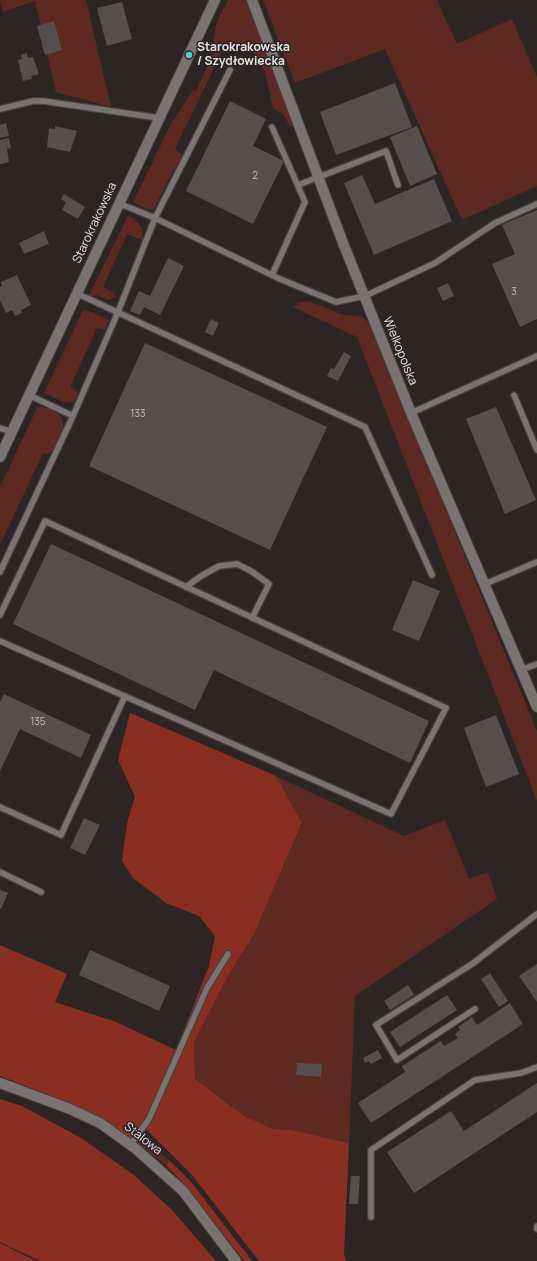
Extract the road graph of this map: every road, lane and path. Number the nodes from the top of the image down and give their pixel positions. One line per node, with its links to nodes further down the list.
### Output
1 (215, 0): 5 (street, Starokrakowska)
2 (252, 0): 7 (street, Wielkopolska)
3 (230, 70): 12 (lane)
4 (0, 109): 5 (lane)
5 (159, 118): 10 (street, Starokrakowska)
6 (272, 127): 9 (lane)
7 (318, 177): 8 (lane); 9 (lane); 15 (street, Wielkopolska)
8 (398, 184)
9 (298, 185): 13 (lane)
10 (118, 203): 12 (lane); 14 (street, Starokrakowska)
11 (537, 204): 15 (lane)
12 (155, 218): 13 (lane); 16 (lane)
13 (272, 275): 15 (lane)
14 (76, 293): 16 (lane); 18 (street, Starokrakowska)
15 (365, 296): 20 (street, Wielkopolska)
16 (118, 312): 21 (lane); 28 (lane)
17 (537, 356): 20 (lane)
18 (29, 395): 21 (lane); 23 (street, Starokrakowska)
19 (514, 395): 24 (lane)
20 (411, 413): 29 (street, Wielkopolska)
21 (73, 416): 27 (lane)
22 (0, 428): 23 (lane)
23 (12, 432): 25 (street, Starokrakowska)
24 (537, 450)
25 (0, 457)
26 (537, 562): 29 (lane)
27 (0, 572)
28 (432, 575)
29 (485, 584): 35 (street, Wielkopolska)
30 (186, 587): 31 (lane); 32 (lane); 32 (lane)
31 (0, 615)
32 (252, 618): 36 (lane)
33 (0, 641): 36 (lane)
34 (537, 664): 35 (lane)
35 (521, 670): 37 (street, Wielkopolska)
36 (125, 696): 38 (lane)
37 (537, 707)
38 (0, 807)
39 (0, 872): 40 (lane)
40 (41, 892)
41 (537, 914): 43 (lane)
42 (228, 954): 46 (lane)
43 (475, 1009)
44 (537, 1067): 47 (lane)
45 (0, 1083): 46 (street, Stalowa)
46 (130, 1145): 50 (street, Stalowa)
47 (371, 1217)
48 (537, 1226): 49 (lane)
49 (537, 1229)
50 (236, 1261)

